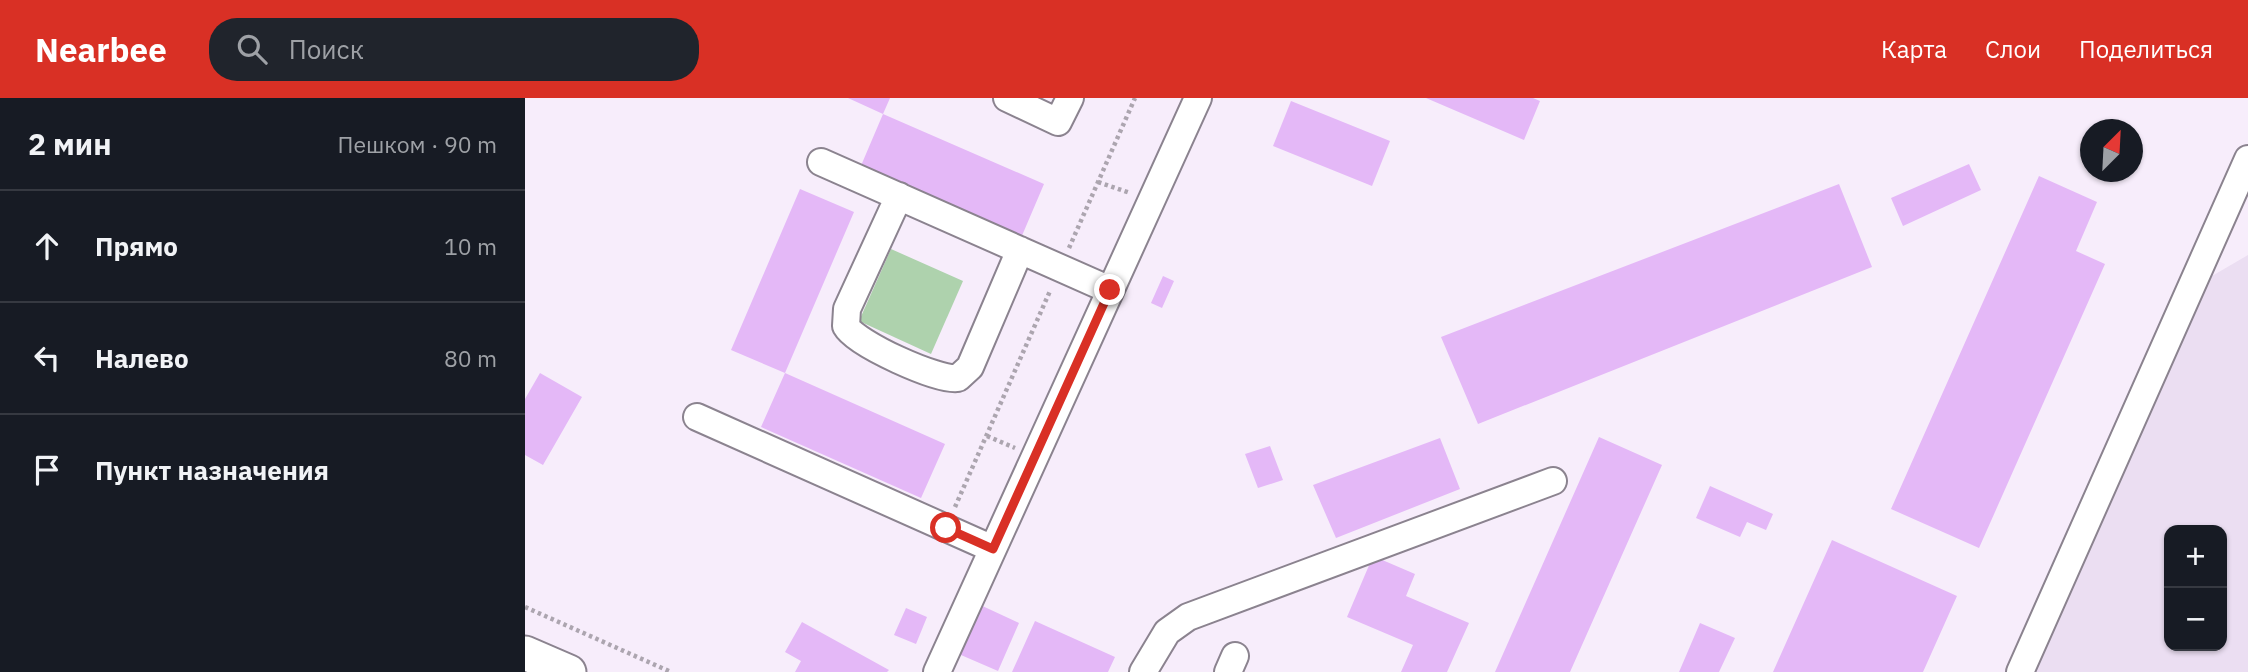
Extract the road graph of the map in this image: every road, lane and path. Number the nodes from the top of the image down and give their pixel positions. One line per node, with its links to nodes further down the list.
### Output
1 (1007, 98): 2 (lane)
2 (1070, 98)
3 (1135, 98): 7 (path)
4 (1198, 98): 9 (lane)
5 (2248, 159): 23 (lane)
6 (821, 162): 8 (lane)
7 (1098, 182): 9 (path); 11 (path)
8 (899, 197): 10 (lane); 10 (lane)
9 (1151, 201): 12 (lane)
10 (1020, 250): 11 (lane)
11 (1060, 268): 12 (lane); 15 (path)
12 (1110, 290): 16 (lane)
13 (697, 417): 15 (lane)
14 (1553, 481): 22 (lane)
15 (946, 528): 16 (lane)
16 (993, 549): 21 (lane)
17 (525, 607): 20 (path)
18 (525, 653): 19 (main road)
19 (569, 672)
20 (671, 672)
21 (937, 672)
22 (1143, 672)
23 (2020, 672)

